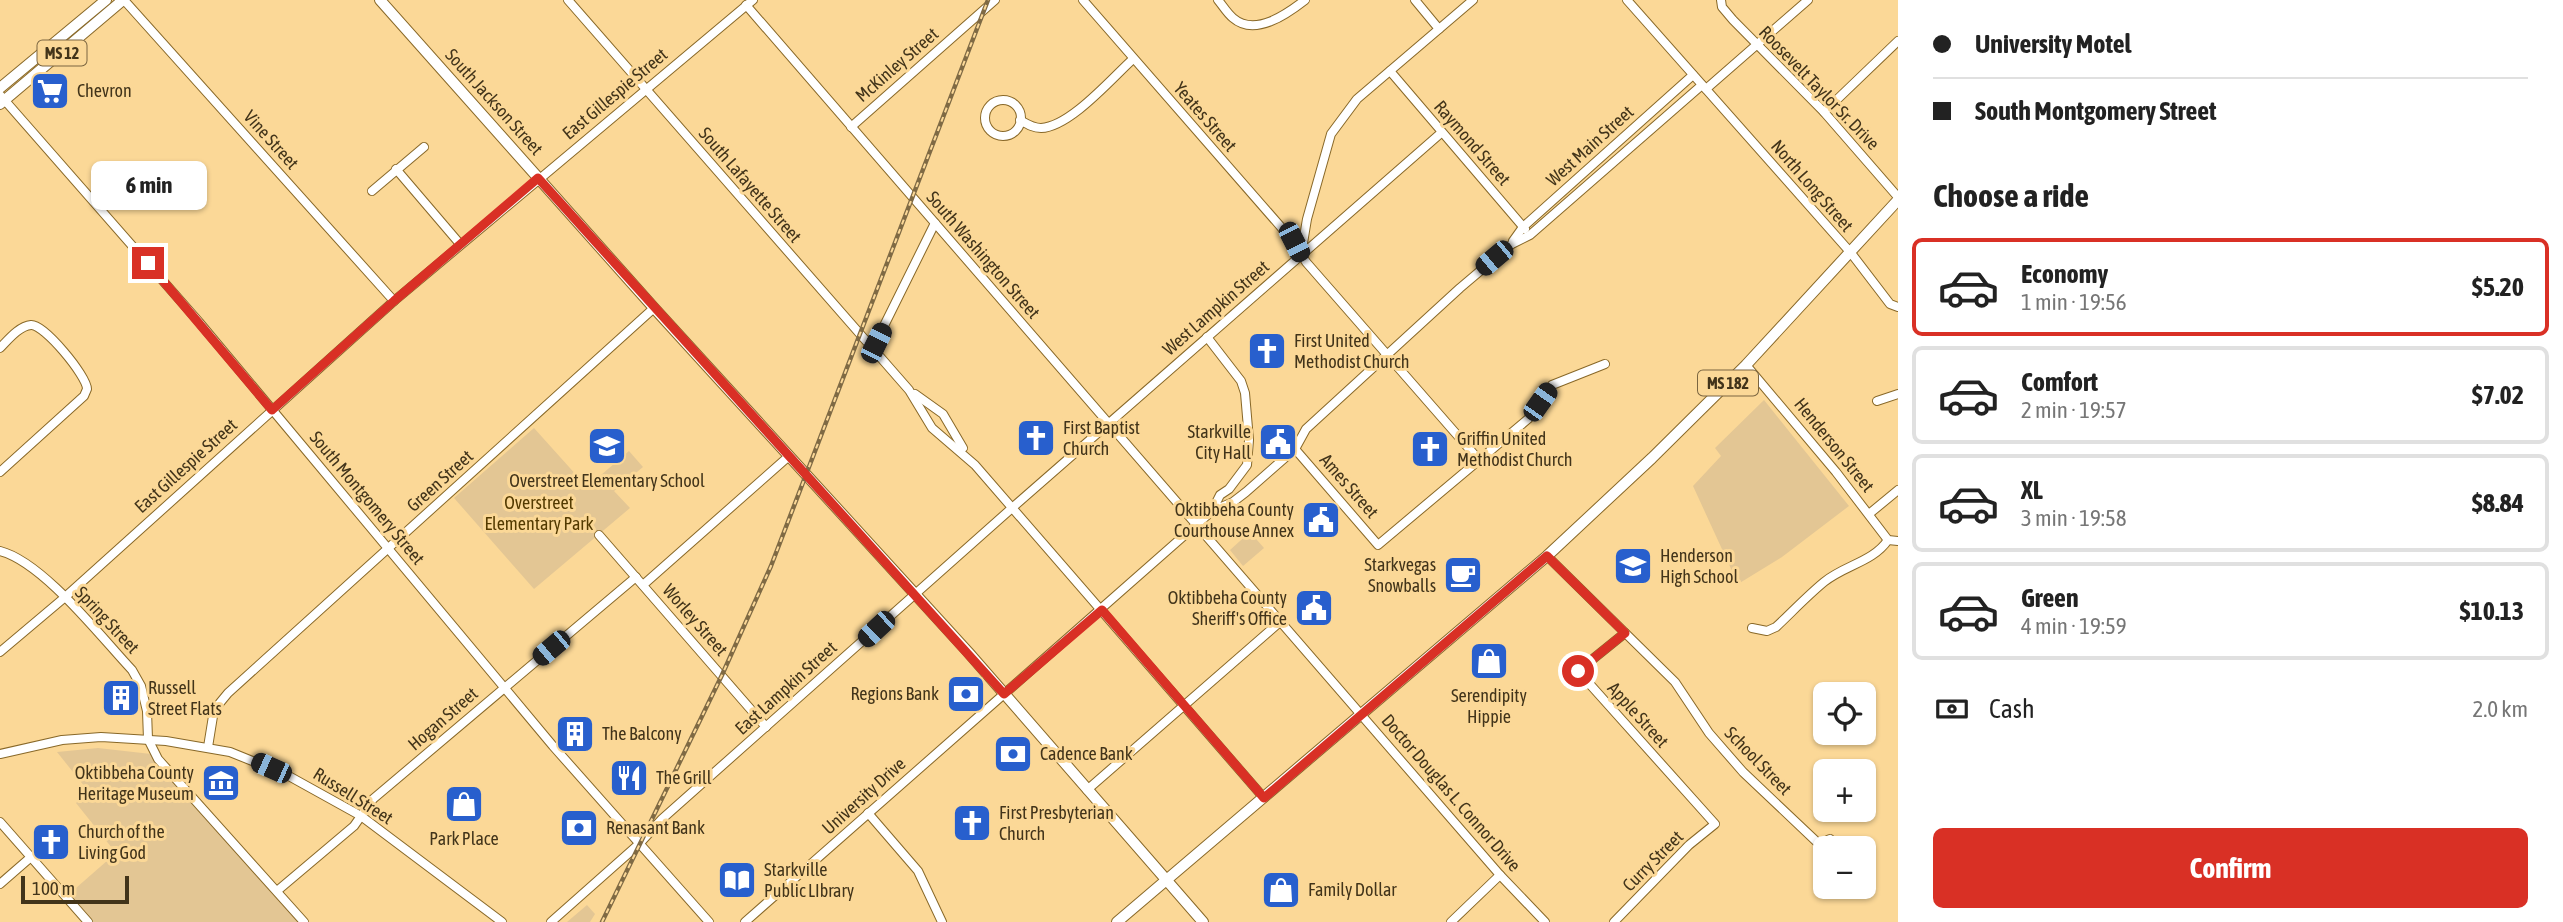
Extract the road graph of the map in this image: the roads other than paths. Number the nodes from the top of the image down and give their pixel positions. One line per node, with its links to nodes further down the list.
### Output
1 (106, 0): 22 (main road, MS 12 / MS 12)
2 (123, 0): 24 (main road, MS 12); 41 (street, Vine Street)
3 (380, 0): 31 (main road, South Jackson Street)
4 (568, 0): 23 (street, South Lafayette Street)
5 (995, 0): 27 (street, McKinley Street)
6 (1083, 0): 18 (street, Yeates Street)
7 (1218, 0): 8 (street)
8 (1305, 0)
9 (1415, 0): 15 (street)
10 (1473, 0): 15 (street)
11 (1628, 0): 20 (street, North Long Street)
12 (1721, 0): 17 (street, Roosevelt Taylor Sr. Drive)
13 (1808, 0): 17 (street, West Main Street)
14 (749, 3): 23 (street, East Gillespie Street); 27 (street, South Washington Street)
15 (1439, 29): 19 (street)
16 (1898, 41): 25 (street)
17 (1756, 45): 21 (street, West Main Street); 25 (street, Roosevelt Taylor Sr. Drive)
18 (1133, 58): 26 (street); 40 (street, Yeates Street)
19 (1390, 71): 28 (street, Raymond Street); 40 (street)
20 (1693, 75): 21 (street, North Long Street); 35 (street, West Main Street)
21 (1704, 87): 36 (street, West Main Street); 39 (street, North Long Street)
22 (0, 89)
23 (646, 89): 31 (street, East Gillespie Street); 46 (street, South Lafayette Street)
24 (2, 100): 53 (street, South Montgomery Street)
25 (1824, 112): 33 (street, Roosevelt Taylor Sr. Drive)
26 (1020, 120): 26 (street)
27 (851, 127): 34 (street, South Washington Street)
28 (1441, 133): 35 (street, Raymond Street); 40 (street, West Lampkin Street)
29 (424, 147): 30 (street)
30 (396, 169): 32 (street); 37 (street)
31 (538, 178): 37 (street, East Gillespie Street); 43 (main road, South Jackson Street)
32 (372, 191)
33 (1898, 198): 39 (main road, MS 182)
34 (935, 223): 46 (street); 54 (street, South Washington Street)
35 (1523, 226): 36 (street, Raymond Street); 38 (street, West Main Street)
36 (1530, 235): 38 (street, West Main Street)
37 (460, 244): 41 (street, East Gillespie Street)
38 (1512, 244): 47 (street, West Main Street)
39 (1851, 253): 42 (street, North Long Street); 49 (main road, MS 182)
40 (1301, 255): 44 (street, West Lampkin Street); 47 (street, Yeates Street)
41 (394, 301): 53 (street, East Gillespie Street)
42 (1898, 307)
43 (654, 308): 58 (main road, South Jackson Street); 72 (street, Green Street)
44 (1207, 337): 54 (street, West Lampkin Street); 62 (street)
45 (0, 348): 61 (street)
46 (873, 348): 52 (street, South Lafayette Street)
47 (1389, 354): 57 (street, West Main Street); 59 (street, Yeates Street)
48 (1605, 364): 59 (street)
49 (1746, 365): 67 (street, Henderson Street); 74 (main road, MS 182)
50 (1898, 394): 51 (street)
51 (1877, 401)
52 (926, 409): 55 (street, South Lafayette Street); 56 (street, South Lafayette Street)
53 (272, 410): 72 (street, South Montgomery Street); 78 (street, East Gillespie Street)
54 (1108, 425): 65 (street, East Lampkin Street); 68 (street, South Washington Street)
55 (954, 430): 56 (street); 60 (street, South Lafayette Street)
56 (944, 438): 60 (street, South Lafayette Street)
57 (1296, 449): 59 (street, Ames Street); 64 (street, West Main Street)
58 (789, 456): 76 (street); 77 (main road, South Jackson Street)
59 (1479, 460)
60 (975, 465): 65 (street, South Lafayette Street)
61 (0, 472)
62 (1229, 489): 64 (street); 66 (street)
63 (1898, 490): 67 (street)
64 (1235, 498): 66 (street, West Main Street)
65 (1010, 506): 77 (street, East Lampkin Street); 79 (street, South Lafayette Street)
66 (1212, 511): 68 (street, West Main Street)
67 (1869, 514): 70 (street, Henderson Street)
68 (1197, 525): 79 (street, West Main Street); 80 (street, Doctor Douglas L. Connor Drive)
69 (599, 535): 75 (street, Worley Street)
70 (1888, 540): 71 (street); 81 (street)
71 (1898, 541)
72 (388, 548): 84 (street, South Montgomery Street); 90 (street, Green Street)
73 (0, 551): 78 (street, Spring Street)
74 (1547, 556): 82 (street); 87 (main road, MS 182)
75 (636, 577): 76 (street, Worley Street); 84 (street, Hogan Street)
76 (643, 585): 88 (street, Worley Street)
77 (916, 594): 85 (main road, South Jackson Street); 88 (street, East Lampkin Street)
78 (64, 598): 83 (street, East Gillespie Street); 89 (street, Spring Street)
79 (1102, 610): 85 (street, University Drive); 86 (street, South Lafayette Street)
80 (1281, 621): 86 (street); 87 (street, Doctor Douglas L. Connor Drive)
81 (1752, 628)
82 (1625, 633): 97 (street, Apple Street); 98 (street, School Street)
83 (0, 652)
84 (504, 687): 95 (street, Hogan Street); 99 (street, South Montgomery Street)
85 (1004, 694): 92 (main road, South Jackson Street); 94 (street, University Drive)
86 (1184, 705): 92 (street); 93 (street, South Lafayette Street)
87 (1363, 714): 93 (main road, MS 182); 101 (street, Doctor Douglas L. Connor Drive)
88 (766, 727): 99 (street, East Lampkin Street)
89 (149, 740): 90 (street, Russell Street); 91 (street, Russell Street); 104 (street)
90 (208, 747): 95 (street, Russell Street)
91 (0, 754)
92 (1087, 790): 102 (main road, South Jackson Street)
93 (1264, 798): 102 (main road, MS 182)
94 (868, 813): 110 (street, University Drive); 111 (street)
95 (361, 816): 104 (street, Hogan Street); 107 (street, Russell Street)
96 (0, 822): 100 (street)
97 (1715, 824): 116 (street, Curry Street)
98 (1813, 838)
99 (639, 844): 108 (street, East Lampkin Street); 109 (street, South Montgomery Street)
100 (31, 857): 103 (street); 105 (street)
101 (1500, 875): 114 (street); 115 (street, Doctor Douglas L. Connor Drive)
102 (1167, 880): 112 (main road, MS 182); 113 (main road, South Jackson Street)
103 (0, 884)
104 (278, 891): 106 (street)
105 (88, 922)
106 (304, 922)
107 (502, 922)
108 (551, 922)
109 (709, 922)
110 (745, 922)
111 (942, 922)
112 (1118, 922)
113 (1203, 922)
114 (1451, 922)
115 (1545, 922)
116 (1614, 922)

